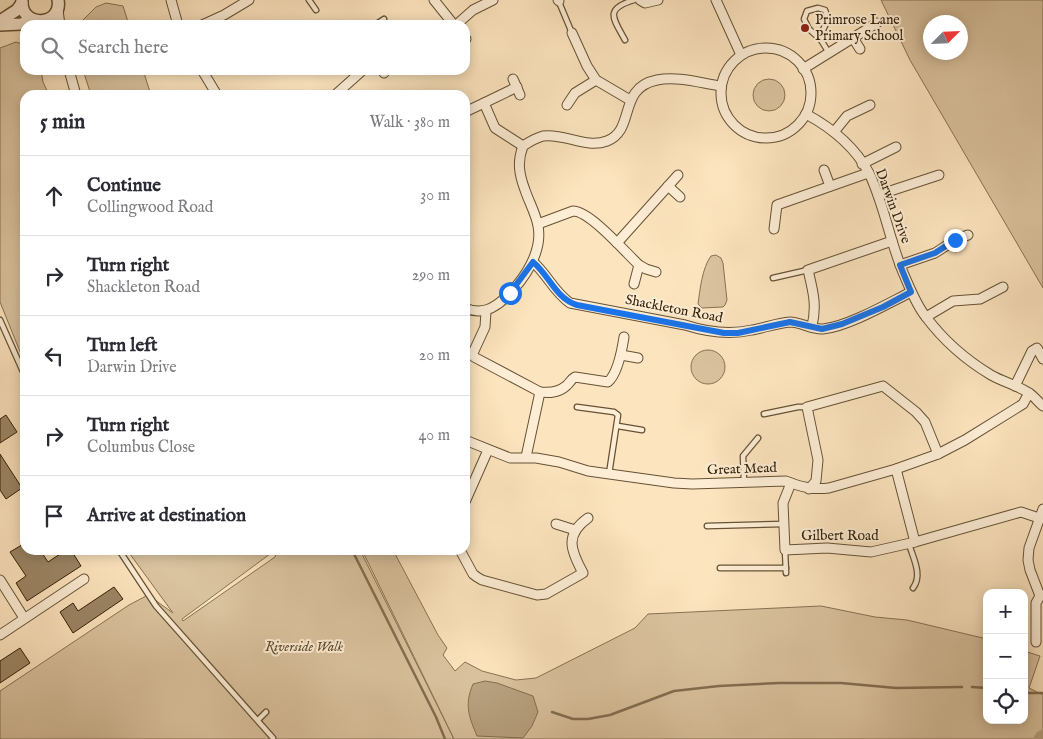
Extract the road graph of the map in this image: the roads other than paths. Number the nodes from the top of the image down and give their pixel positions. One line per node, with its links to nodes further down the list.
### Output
1 (170, 0): 17 (street)
2 (249, 0): 18 (street)
3 (309, 0): 13 (lane)
4 (434, 0): 19 (street)
5 (493, 0): 20 (street)
6 (558, 0): 25 (lane)
7 (634, 0): 27 (lane)
8 (640, 0): 9 (street)
9 (658, 0)
10 (716, 0): 31 (street)
11 (22, 1): 14 (street); 21 (street)
12 (58, 5): 15 (street); 16 (street)
13 (316, 10)
14 (37, 20)
15 (48, 20)
16 (60, 20)
17 (176, 20)
18 (213, 20)
19 (451, 20)
20 (461, 20)
21 (0, 21)
22 (877, 23): 26 (street)
23 (20, 24): 24 (street)
24 (0, 25)
25 (572, 33): 36 (street)
26 (853, 38): 29 (street); 30 (street)
27 (625, 40)
28 (821, 40): 28 (lane); 30 (lane)
29 (860, 49)
30 (829, 53): 32 (street)
31 (741, 55): 32 (street); 37 (street)
32 (803, 69): 47 (street)
33 (70, 75): 39 (street)
34 (205, 75): 40 (street)
35 (357, 75): 41 (street)
36 (596, 80): 42 (street); 44 (street)
37 (721, 86): 42 (street); 47 (street)
38 (517, 87): 43 (street)
39 (74, 90)
40 (214, 90)
41 (341, 90)
42 (630, 100): 49 (street)
43 (484, 103): 46 (street); 49 (street)
44 (567, 105)
45 (870, 105): 48 (street)
46 (470, 110)
47 (806, 114): 48 (street, Darwin Drive)
48 (834, 132): 51 (street, Darwin Drive)
49 (522, 146): 60 (street)
50 (896, 147): 51 (street)
51 (862, 164): 53 (street, Darwin Drive)
52 (824, 170): 57 (street)
53 (868, 173): 57 (street); 58 (street, Darwin Drive)
54 (939, 175): 58 (street)
55 (678, 176): 56 (street)
56 (668, 186): 59 (street); 64 (street)
57 (830, 186): 61 (street)
58 (878, 195): 63 (street, Darwin Drive)
59 (680, 197)
60 (538, 224): 64 (street); 65 (street)
61 (774, 229)
62 (968, 235): 67 (street)
63 (892, 240): 67 (street, Darwin Drive); 68 (street)
64 (617, 243): 66 (street)
65 (533, 262): 75 (street); 78 (street, Shackleton Road)
66 (639, 265): 69 (street); 71 (street)
67 (900, 265): 73 (street, Darwin Drive)
68 (808, 270): 70 (lane); 78 (street)
69 (656, 272)
70 (773, 278)
71 (634, 284)
72 (1003, 287): 76 (street)
73 (911, 292): 76 (street, Darwin Drive); 78 (street, Shackleton Road)
74 (470, 309): 75 (street)
75 (486, 311): 85 (street)
76 (926, 317): 84 (street, Darwin Drive)
77 (0, 320): 83 (lane)
78 (812, 326)
79 (624, 337): 80 (street)
80 (621, 355): 81 (street); 85 (street)
81 (638, 358)
82 (1043, 359): 84 (street)
83 (20, 365)
84 (1015, 386): 86 (street, Darwin Drive)
85 (540, 392): 97 (street)
86 (1029, 393): 87 (street, Darwin Drive); 96 (street, Great Mead)
87 (1043, 406)
88 (577, 407): 91 (lane)
89 (807, 407): 90 (lane); 96 (street); 102 (street)
90 (764, 414)
91 (618, 426): 92 (lane); 99 (lane)
92 (642, 430)
93 (758, 438): 100 (lane)
94 (470, 442): 95 (street, Great Mead)
95 (488, 450): 97 (street, Great Mead); 103 (street)
96 (938, 454): 98 (street, Great Mead)
97 (526, 457): 99 (street, Great Mead)
98 (896, 469): 102 (street, Great Mead); 112 (street)
99 (609, 474): 100 (street, Great Mead)
100 (744, 482): 101 (street, Great Mead)
101 (791, 484): 102 (street, Great Mead); 108 (street, Gilbert Road)
102 (809, 489)
103 (470, 491)
104 (1043, 509): 106 (street)
105 (588, 518): 110 (street)
106 (1039, 518): 111 (street); 112 (street, Gilbert Road)
107 (556, 524): 110 (street)
108 (784, 524): 109 (lane); 113 (street, Gilbert Road)
109 (707, 526)
110 (575, 530): 115 (street)
111 (1039, 534): 120 (street)
112 (912, 543): 113 (street, Gilbert Road); 119 (lane)
113 (785, 550): 116 (lane)
114 (122, 555): 125 (lane)
115 (463, 555)
116 (720, 568)
117 (84, 579): 121 (street)
118 (0, 580): 121 (street)
119 (913, 588)
120 (1041, 596): 123 (street)
121 (24, 618): 122 (street)
122 (0, 634)
123 (1036, 642)
124 (266, 712): 125 (lane)
125 (258, 720): 126 (lane)
126 (273, 738)

